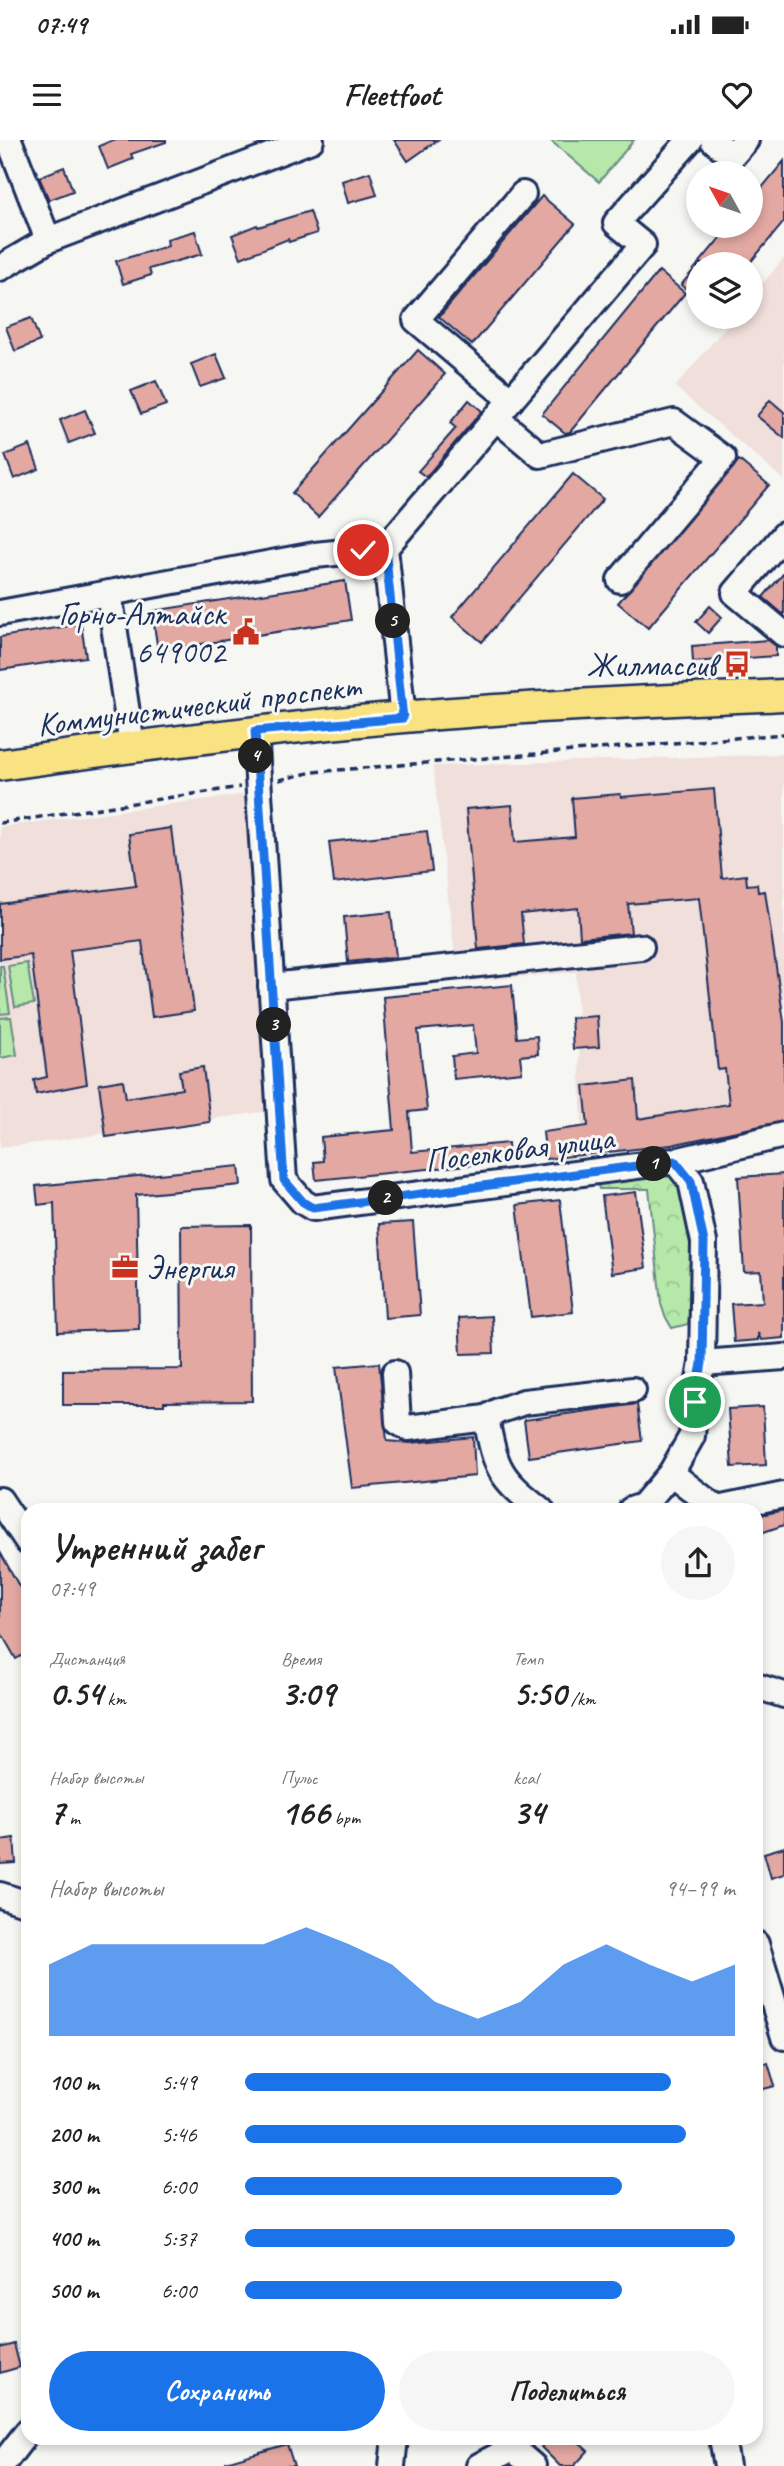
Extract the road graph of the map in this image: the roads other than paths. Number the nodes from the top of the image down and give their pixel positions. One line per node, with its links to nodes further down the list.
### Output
1 (9, 140): 7 (street)
2 (311, 140): 7 (street)
3 (690, 140): 9 (street)
4 (713, 140): 5 (street)
5 (746, 140)
6 (523, 194): 9 (street)
7 (48, 240): 8 (street)
8 (0, 268)
9 (503, 409): 11 (street); 12 (street)
10 (784, 535): 15 (street)
11 (385, 548): 13 (street); 17 (street)
12 (621, 580)
13 (108, 593): 14 (street); 19 (street)
14 (0, 613)
15 (784, 634)
16 (784, 695): 17 (main road, Коммунистический проспект)
17 (403, 718): 18 (main road, Коммунистический проспект)
18 (255, 731): 19 (main road, Коммунистический проспект); 22 (street, Поселковая улица)
19 (132, 746): 20 (main road, Коммунистический проспект)
20 (0, 765)
21 (641, 947): 22 (street)
22 (271, 986): 24 (street, Поселковая улица)
23 (784, 1135): 24 (street)
24 (675, 1161): 26 (street)
25 (784, 1357): 26 (street)
26 (702, 1363): 30 (street)
27 (395, 1373): 29 (street)
28 (632, 1390): 29 (street)
29 (486, 1418): 33 (street)
30 (671, 1473): 34 (street); 35 (street)
31 (784, 1495): 36 (street)
32 (0, 1500): 37 (street)
33 (532, 1503)
34 (646, 1503)
35 (709, 1503)
36 (746, 1503)
37 (21, 1532)
38 (763, 1688): 39 (street)
39 (784, 1695)
40 (0, 1895): 41 (street)
41 (21, 1902)
42 (763, 1967): 43 (street)
43 (784, 2037)
44 (21, 2440): 49 (street)
45 (394, 2445): 50 (street)
46 (513, 2445): 51 (street)
47 (517, 2445): 52 (street)
48 (723, 2445): 53 (street)
49 (1, 2466)
50 (392, 2466)
51 (479, 2466)
52 (533, 2466)
53 (727, 2466)

